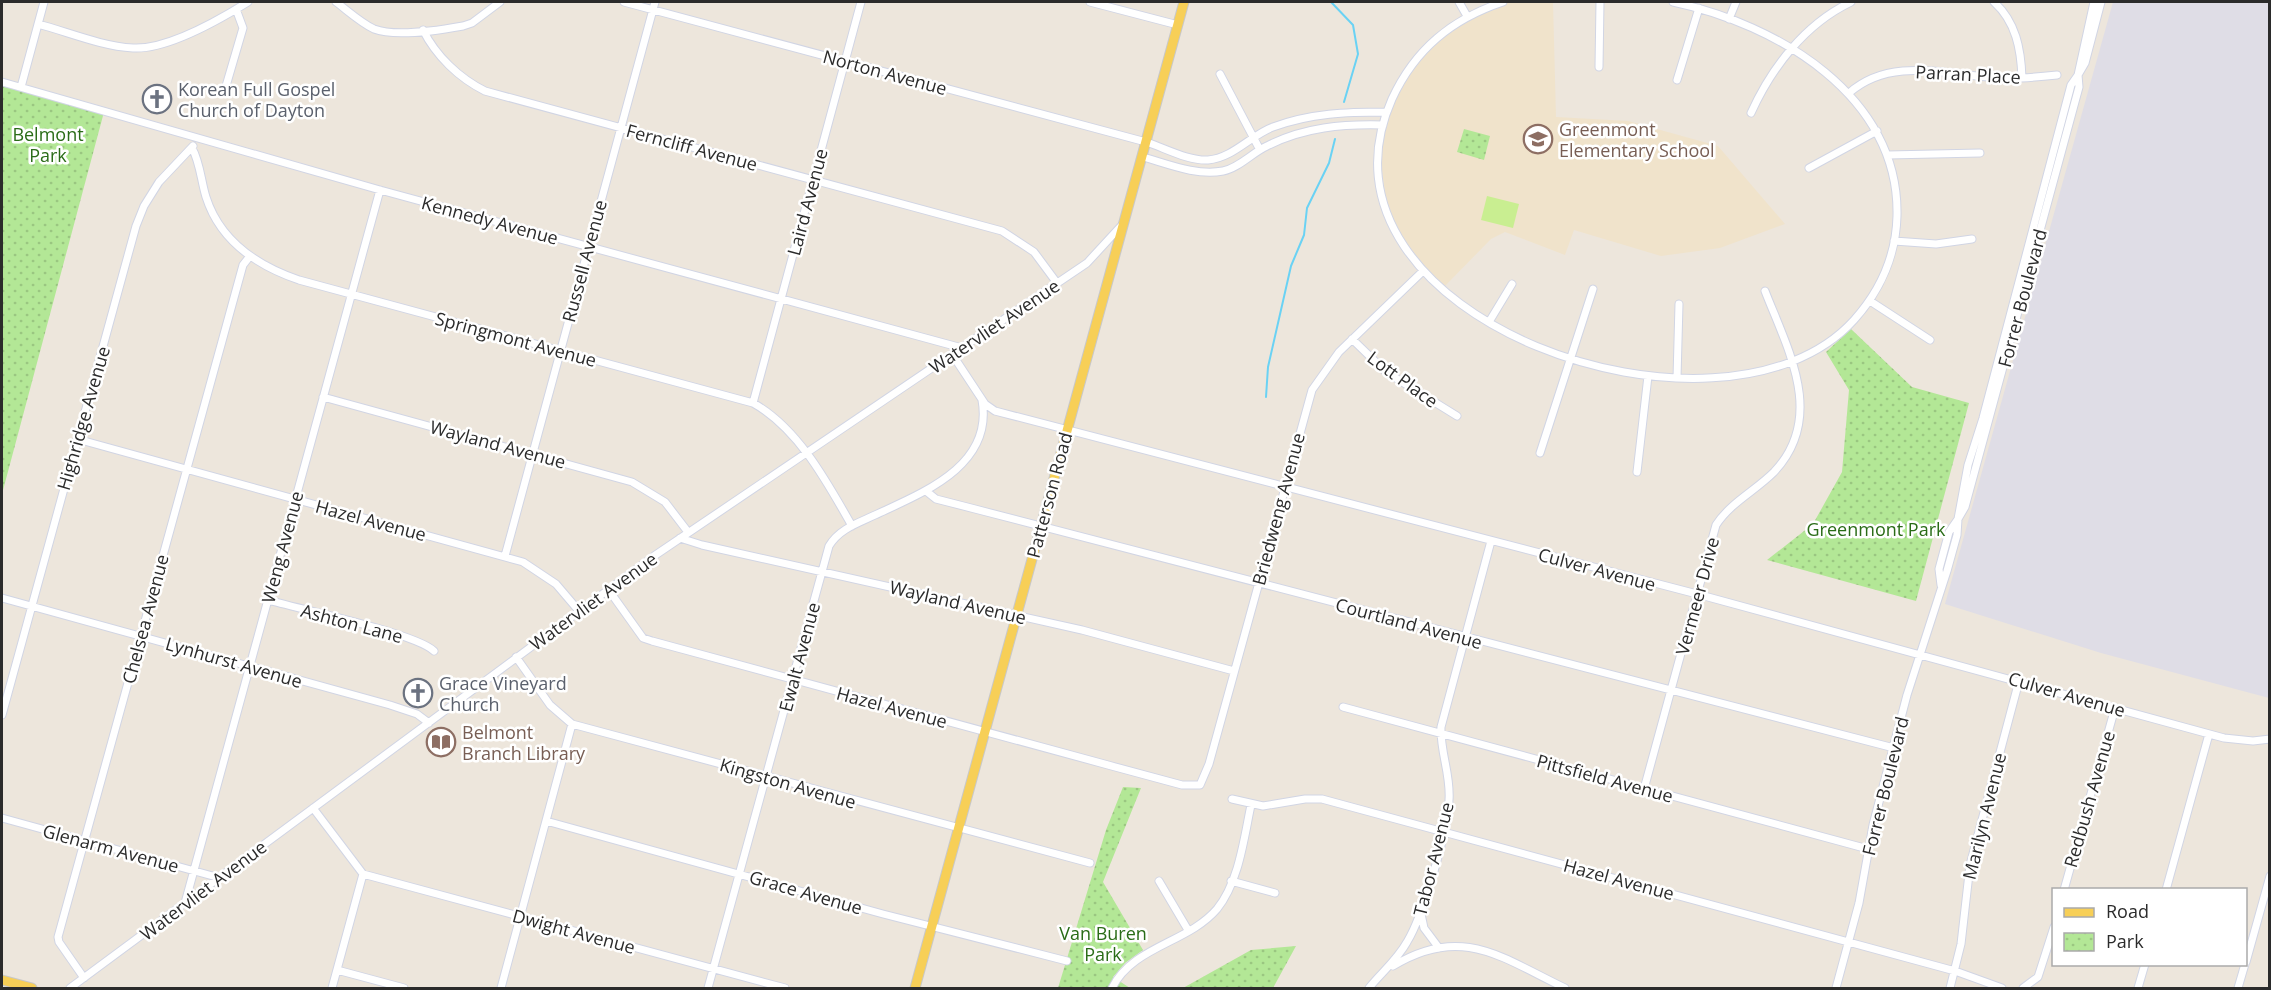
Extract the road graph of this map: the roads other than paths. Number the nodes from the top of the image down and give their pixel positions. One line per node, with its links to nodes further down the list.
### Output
1 (44, 2): 24 (street)
2 (248, 2): 20 (street)
3 (336, 2): 26 (street)
4 (500, 2): 26 (street)
5 (624, 2): 21 (street, Norton Avenue)
6 (655, 2): 21 (street, Russell Avenue)
7 (861, 2): 28 (street, Laird Avenue)
8 (1090, 2): 25 (street)
9 (1184, 2): 25 (main road, Patterson Road)
10 (1460, 2): 22 (street)
11 (1503, 2): 22 (street)
12 (1600, 2): 29 (street)
13 (1673, 2): 19 (street)
14 (1736, 2): 23 (street)
15 (1851, 2): 27 (street)
16 (1994, 2): 33 (street)
17 (2094, 2): 32 (street, Forrer Boulevard)
18 (2101, 2): 32 (street, Forrer Boulevard)
19 (1699, 8): 23 (street); 34 (street)
20 (236, 9): 24 (street); 37 (street)
21 (652, 10): 28 (street, Norton Avenue); 42 (street, Russell Avenue)
22 (1467, 16): 39 (street)
23 (1729, 19): 27 (street)
24 (38, 24): 36 (street)
25 (1178, 24): 46 (main road, Patterson Road)
26 (423, 30): 42 (street, Ferncliff Avenue)
27 (1790, 49): 38 (street); 40 (street)
28 (845, 61): 46 (street, Norton Avenue); 53 (street, Laird Avenue)
29 (1599, 67)
30 (1220, 74): 44 (street)
31 (2057, 75): 33 (street, Parran Place)
32 (2078, 75): 111 (street, Forrer Boulevard)
33 (2022, 78): 38 (street, Parran Place)
34 (1677, 80)
35 (2, 82): 36 (street, Kennedy Avenue)
36 (21, 87): 45 (street, Kennedy Avenue)
37 (226, 87)
38 (1849, 93): 43 (street)
39 (1386, 112): 41 (street); 44 (street, Norton Avenue)
40 (1751, 113)
41 (1383, 125): 48 (street); 60 (street)
42 (621, 128): 53 (street, Ferncliff Avenue); 58 (street, Russell Avenue)
43 (1877, 131): 50 (street); 52 (street)
44 (1253, 136): 46 (street, Norton Avenue); 48 (street)
45 (195, 138): 47 (street, Highridge Avenue); 54 (street, Kennedy Avenue)
46 (1146, 142): 51 (main road, Patterson Road)
47 (192, 148): 59 (street, Springmont Avenue); 84 (street, Highridge Avenue)
48 (1260, 150): 51 (street)
49 (1980, 153): 50 (street)
50 (1888, 155): 57 (street)
51 (1143, 157): 55 (main road, Patterson Road)
52 (1809, 168)
53 (814, 180): 61 (street, Ferncliff Avenue); 66 (street, Laird Avenue)
54 (380, 190): 58 (street, Kennedy Avenue); 65 (street, Weng Avenue)
55 (1123, 224): 61 (street, Watervliet Avenue); 83 (main road, Patterson Road)
56 (1972, 239): 57 (street)
57 (1894, 241): 67 (street)
58 (588, 247): 66 (street, Kennedy Avenue); 73 (street, Russell Avenue)
59 (250, 256): 65 (street, Springmont Avenue); 88 (street, Chelsea Avenue)
60 (1423, 271): 69 (street); 70 (street, Briedweng Avenue)
61 (1057, 283): 72 (street, Watervliet Avenue)
62 (1512, 284): 69 (street)
63 (1593, 289): 75 (street)
64 (1765, 291): 76 (street, Vermeer Drive)
65 (351, 294): 73 (street, Springmont Avenue); 79 (street, Weng Avenue)
66 (781, 300): 72 (street, Kennedy Avenue); 81 (street, Laird Avenue)
67 (1870, 301): 71 (street); 76 (street)
68 (1679, 304): 78 (street)
69 (1490, 322): 75 (street)
70 (1352, 339): 82 (street, Lott Place); 90 (street, Briedweng Avenue)
71 (1930, 340)
72 (962, 348): 74 (street, Watervliet Avenue)
73 (561, 351): 81 (street, Springmont Avenue); 85 (street, Russell Avenue)
74 (952, 354): 80 (street, Culver Avenue); 87 (street, Watervliet Avenue)
75 (1571, 359): 77 (street); 86 (street)
76 (1793, 362): 78 (street); 102 (street, Vermeer Drive)
77 (1648, 376): 78 (street); 89 (street)
78 (1677, 378)
79 (323, 397): 85 (street, Wayland Avenue); 92 (street, Weng Avenue)
80 (982, 400): 83 (street, Culver Avenue); 91 (street, Ewalt Avenue)
81 (753, 403): 87 (street, Springmont Avenue)
82 (1457, 416)
83 (1066, 430): 90 (street, Culver Avenue); 94 (main road, Patterson Road)
84 (77, 439): 88 (street, Hazel Avenue); 105 (street, Highridge Avenue)
85 (533, 453): 95 (street, Wayland Avenue); 98 (street, Russell Avenue)
86 (1540, 453)
87 (805, 454): 93 (street, Springmont Avenue); 95 (street, Watervliet Avenue)
88 (186, 469): 92 (street, Hazel Avenue); 108 (street, Chelsea Avenue)
89 (1637, 472)
90 (1284, 487): 97 (street, Culver Avenue); 100 (street, Briedweng Avenue)
91 (926, 491): 93 (street, Ewalt Avenue); 94 (street, Courtland Avenue)
92 (296, 500): 98 (street, Hazel Avenue); 104 (street, Weng Avenue)
93 (852, 526): 99 (street, Ewalt Avenue)
94 (1041, 526): 100 (street, Courtland Avenue); 107 (main road, Patterson Road)
95 (688, 532): 96 (street, Watervliet Avenue)
96 (680, 538): 99 (street, Wayland Avenue); 101 (street, Watervliet Avenue)
97 (1491, 541): 102 (street, Culver Avenue); 109 (street, Tabor Avenue)
98 (506, 556): 106 (street, Hazel Avenue)
99 (821, 572): 107 (street, Wayland Avenue); 115 (street, Ewalt Avenue)
100 (1258, 583): 109 (street, Courtland Avenue); 114 (street, Briedweng Avenue)
101 (608, 589): 106 (street, Watervliet Avenue); 115 (street, Hazel Avenue)
102 (1697, 594): 111 (street, Culver Avenue); 117 (street, Vermeer Drive)
103 (2, 598): 105 (street, Lynhurst Avenue)
104 (268, 600): 110 (street, Ashton Lane); 113 (street, Weng Avenue)
105 (31, 608): 108 (street, Lynhurst Avenue); 120 (street, Highridge Avenue)
106 (579, 611): 112 (street, Watervliet Avenue)
107 (1017, 615): 114 (street, Wayland Avenue); 123 (main road, Patterson Road)
108 (140, 636): 113 (street, Lynhurst Avenue); 138 (street, Chelsea Avenue)
109 (1464, 638): 117 (street, Courtland Avenue); 124 (street, Tabor Avenue)
110 (434, 651)
111 (1920, 654): 116 (street, Culver Avenue); 127 (street, Forrer Boulevard)
112 (516, 657): 121 (street, Watervliet Avenue); 122 (street, Kingston Avenue)
113 (250, 667): 121 (street, Lynhurst Avenue); 141 (street, Weng Avenue)
114 (1234, 671): 129 (street, Briedweng Avenue)
115 (792, 680): 123 (street, Hazel Avenue); 128 (street, Ewalt Avenue)
116 (2019, 681): 119 (street, Culver Avenue); 165 (street, Marilyn Avenue)
117 (1671, 692): 127 (street, Courtland Avenue); 130 (street, Vermeer Drive)
118 (1343, 707): 124 (street, Pittsfield Avenue)
119 (2115, 708): 125 (street, Culver Avenue); 148 (street, Redbush Avenue)
120 (2, 715)
121 (429, 723): 133 (street, Watervliet Avenue)
122 (572, 724): 128 (street, Kingston Avenue); 135 (street)
123 (985, 732): 129 (street, Hazel Avenue); 136 (main road, Patterson Road)
124 (1441, 733): 130 (street, Pittsfield Avenue); 137 (street, Tabor Avenue)
125 (2209, 734): 126 (street, Culver Avenue); 149 (street)
126 (2270, 739)
127 (1894, 748): 139 (street, Forrer Boulevard)
128 (766, 776): 136 (street, Kingston Avenue); 142 (street, Ewalt Avenue)
129 (1200, 785)
130 (1644, 789): 139 (street, Pittsfield Avenue)
131 (1232, 800): 132 (street, Hazel Avenue)
132 (1251, 805): 137 (street, Hazel Avenue); 147 (street)
133 (313, 808): 143 (street); 145 (street, Watervliet Avenue)
134 (2, 818): 138 (street, Glenarm Avenue)
135 (546, 821): 142 (street, Grace Avenue); 153 (street)
136 (959, 829): 140 (street, Kingston Avenue); 154 (main road, Patterson Road)
137 (1443, 832): 152 (street, Tabor Avenue); 157 (street, Hazel Avenue)
138 (84, 841): 141 (street, Glenarm Avenue); 167 (street, Chelsea Avenue)
139 (1868, 849): 157 (street, Forrer Boulevard)
140 (1090, 863)
141 (194, 871): 145 (street, Glenarm Avenue); 151 (street, Weng Avenue)
142 (740, 873): 154 (street, Grace Avenue); 163 (street, Ewalt Avenue)
143 (363, 874): 153 (street, Dwight Avenue); 164 (street)
144 (2270, 876): 159 (street)
145 (220, 878): 151 (street, Watervliet Avenue)
146 (1159, 881): 155 (street)
147 (1232, 881): 150 (street); 155 (street)
148 (2065, 888)
149 (2167, 888)
150 (1275, 893)
151 (185, 903): 167 (street, Watervliet Avenue)
152 (1421, 910): 158 (street); 166 (street, Tabor Avenue)
153 (520, 917): 163 (street, Dwight Avenue); 173 (street)
154 (933, 926): 160 (street, Grace Avenue); 176 (main road, Patterson Road)
155 (1188, 930): 177 (street)
156 (2052, 933): 183 (street)
157 (1848, 942): 165 (street, Hazel Avenue); 180 (street, Forrer Boulevard)
158 (1439, 948): 166 (street); 179 (street)
159 (2247, 956)
160 (1066, 961)
161 (2144, 966): 184 (street)
162 (2244, 966): 185 (street)
163 (714, 969): 174 (street, Ewalt Avenue); 175 (street, Dwight Avenue)
164 (338, 970): 171 (street); 172 (street)
165 (1955, 970): 181 (street, Marilyn Avenue); 182 (street, Hazel Avenue)
166 (1385, 971): 178 (street, Tabor Avenue)
167 (84, 978): 170 (street, Watervliet Avenue)
168 (2, 980): 169 (main road)
169 (32, 988)
170 (70, 988)
171 (332, 988)
172 (404, 988)
173 (501, 988)
174 (708, 988)
175 (785, 988)
176 (915, 988)
177 (1112, 988)
178 (1369, 988)
179 (1565, 988)
180 (1836, 988)
181 (1950, 988)
182 (2002, 988)
183 (2023, 988)
184 (2138, 988)
185 (2238, 988)

